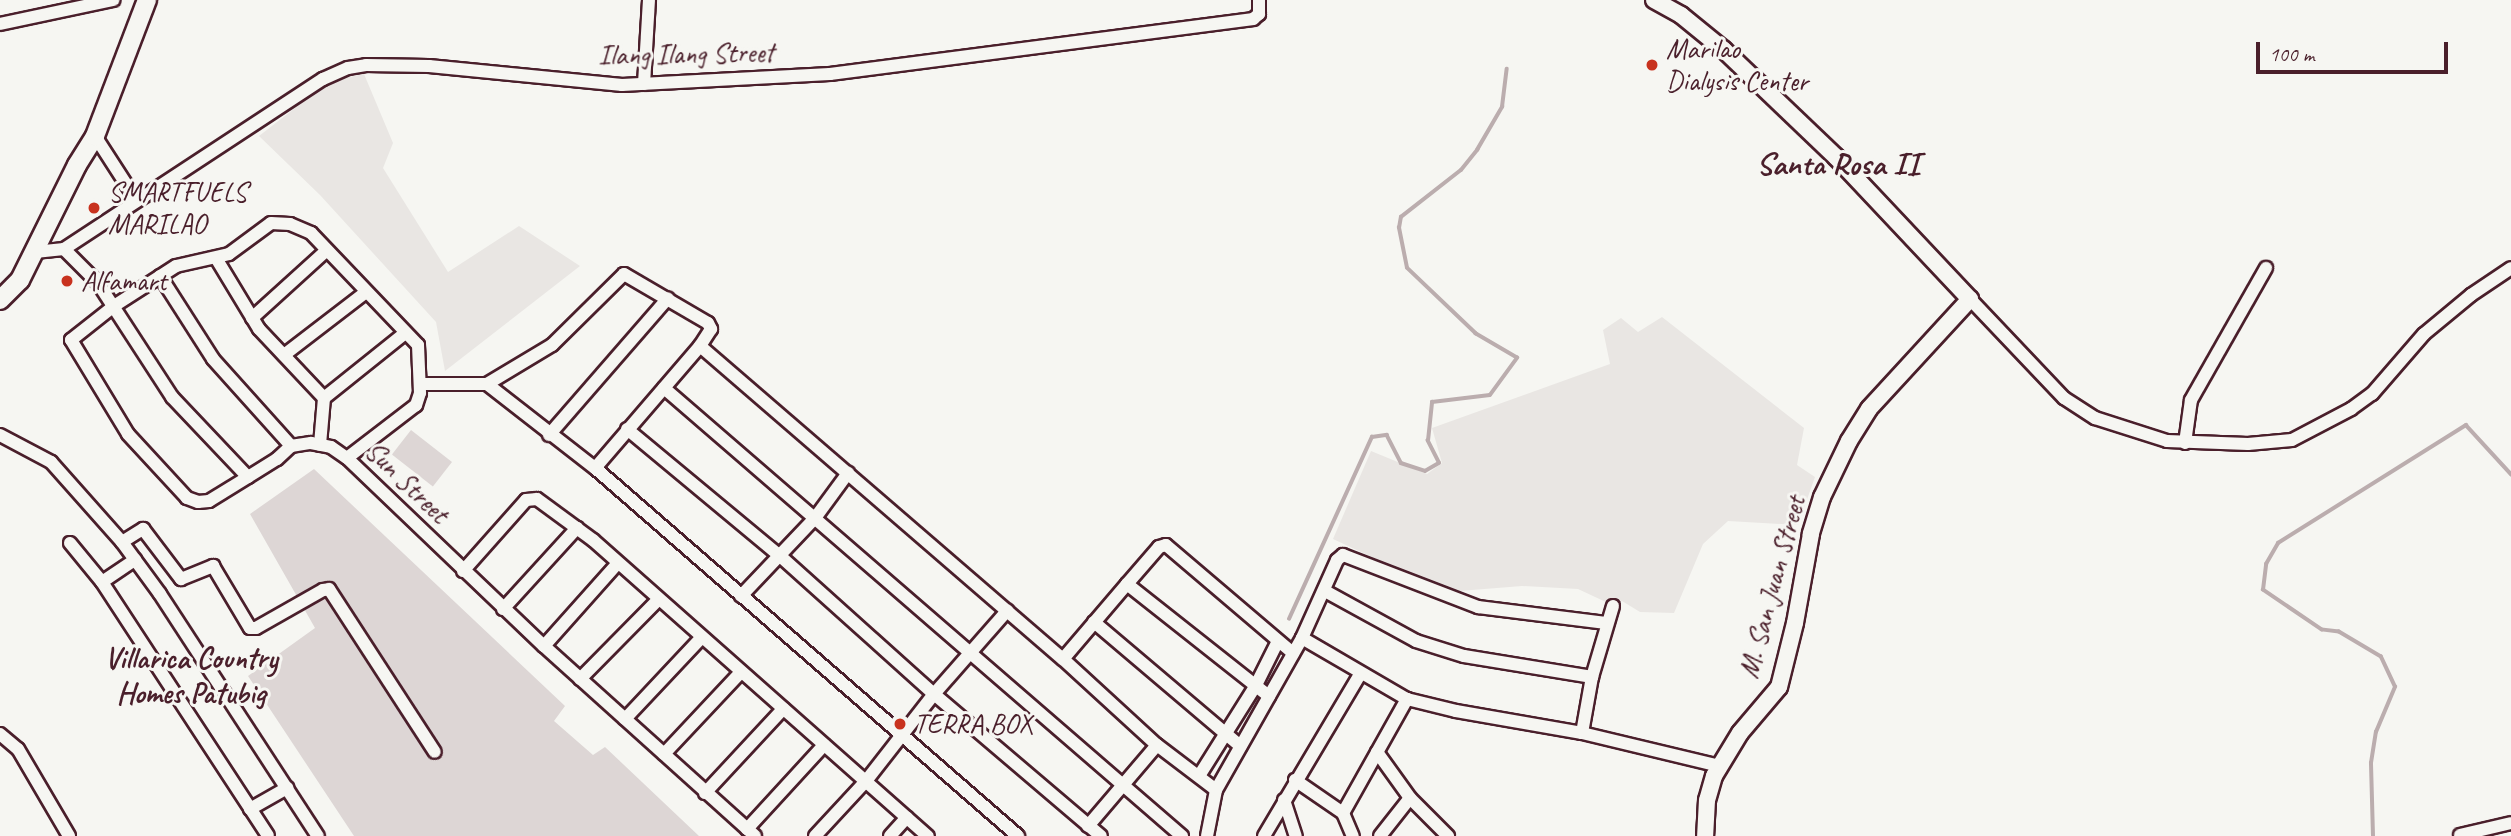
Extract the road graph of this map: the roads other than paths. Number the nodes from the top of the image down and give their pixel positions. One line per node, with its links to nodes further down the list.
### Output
1 (113, 0): 6 (street)
2 (146, 0): 8 (main road)
3 (649, 0): 7 (street)
4 (1259, 0): 7 (street, Ilang Ilang Street)
5 (1654, 0): 19 (street)
6 (0, 24)
7 (645, 84): 9 (street, Ilang Ilang Street)
8 (94, 136): 9 (street); 12 (main road)
9 (137, 201): 10 (street, Ilang Ilang Street)
10 (64, 249): 12 (street); 21 (street)
11 (327, 250): 13 (street); 17 (street); 22 (street)
12 (35, 252): 20 (main road)
13 (216, 258): 16 (street); 22 (street)
14 (2266, 268): 33 (street)
15 (2511, 268): 33 (street)
16 (160, 276): 21 (street); 35 (street)
17 (366, 292): 23 (street); 25 (street)
18 (668, 298): 24 (street); 27 (street); 32 (street)
19 (1970, 299): 33 (street); 85 (street, M. San Juan Street)
20 (0, 300)
21 (114, 306): 39 (street); 39 (street)
22 (252, 318): 25 (street)
23 (405, 333): 26 (street); 29 (street)
24 (699, 346): 28 (street); 38 (street)
25 (284, 355): 29 (street)
26 (420, 384): 27 (street); 36 (street)
27 (487, 384): 32 (street)
28 (664, 388): 30 (street); 40 (street)
29 (324, 398): 34 (street)
30 (627, 429): 37 (street); 44 (street)
31 (0, 435): 42 (street)
32 (549, 435): 37 (street)
33 (2185, 443)
34 (320, 445): 35 (street, Sun Street); 36 (street, Sun Street)
35 (291, 446): 39 (street)
36 (347, 458): 47 (street, Sun Street)
37 (595, 468): 51 (street)
38 (848, 473): 40 (street); 55 (street)
39 (248, 477)
40 (815, 518): 44 (street); 63 (street)
41 (577, 528): 46 (street); 47 (street); 54 (street)
42 (122, 542): 45 (street); 82 (street)
43 (70, 543): 48 (street)
44 (779, 555): 51 (street); 70 (street)
45 (135, 560): 48 (street); 90 (street)
46 (618, 563): 52 (street); 61 (street)
47 (463, 570): 54 (street, Sun Street)
48 (102, 582): 95 (street)
49 (1127, 584): 56 (street); 60 (street); 69 (street)
50 (1325, 592): 57 (street); 59 (street); 67 (street)
51 (741, 596): 77 (street)
52 (659, 599): 58 (street); 68 (street)
53 (1614, 606): 57 (street)
54 (503, 608): 61 (street, Sun Street)
55 (1007, 611): 63 (street); 64 (street)
56 (1094, 622): 64 (street); 78 (street)
57 (1606, 623): 67 (street)
58 (702, 637): 65 (street); 74 (street)
59 (1301, 638): 62 (street); 66 (street)
60 (1278, 641): 62 (street); 69 (street)
61 (544, 646): 68 (street, Sun Street)
62 (1293, 653): 71 (street)
63 (969, 654): 70 (street); 89 (street)
64 (1063, 659): 80 (street)
65 (741, 672): 73 (street); 84 (street)
66 (1360, 674): 72 (street); 87 (street)
67 (1592, 677): 75 (street)
68 (580, 679): 74 (street, Sun Street)
69 (1256, 685): 71 (street); 78 (street)
70 (934, 694): 77 (street); 99 (street)
71 (1269, 696): 81 (street)
72 (1407, 699): 75 (street); 83 (street)
73 (783, 709): 79 (street); 92 (street)
74 (625, 719): 84 (street, Sun Street)
75 (1582, 733): 85 (street)
76 (0, 734): 103 (street)
77 (901, 736): 88 (street); 109 (street)
78 (1226, 736): 81 (street); 86 (street)
79 (824, 745): 88 (street); 100 (street)
80 (1157, 746): 86 (street); 89 (street)
81 (1240, 746): 91 (street)
82 (435, 752)
83 (1377, 752): 93 (street); 96 (street)
84 (664, 754): 92 (street, Sun Street)
85 (1719, 766): 117 (street, M. San Juan Street)
86 (1199, 776): 91 (street)
87 (1296, 780): 94 (street); 96 (street)
88 (866, 781): 97 (street); 106 (street)
89 (1124, 787): 99 (street); 111 (street)
90 (287, 788): 95 (street); 105 (street)
91 (1216, 790): 112 (street)
92 (705, 793): 100 (street, Sun Street)
93 (1410, 798): 101 (street); 116 (street)
94 (1284, 800): 113 (street); 114 (street)
95 (250, 809): 104 (street)
96 (1343, 813): 115 (street)
97 (907, 817): 107 (street); 108 (street)
98 (2511, 823): 102 (street)
99 (1088, 826): 110 (street)
100 (751, 832)
101 (1443, 835)
102 (2460, 835)
103 (69, 836)
104 (268, 836)
105 (318, 836)
106 (815, 836)
107 (890, 836)
108 (928, 836)
109 (1018, 836)
110 (1101, 836)
111 (1182, 836)
112 (1207, 836)
113 (1264, 836)
114 (1296, 836)
115 (1353, 836)
116 (1380, 836)
117 (1705, 836)

